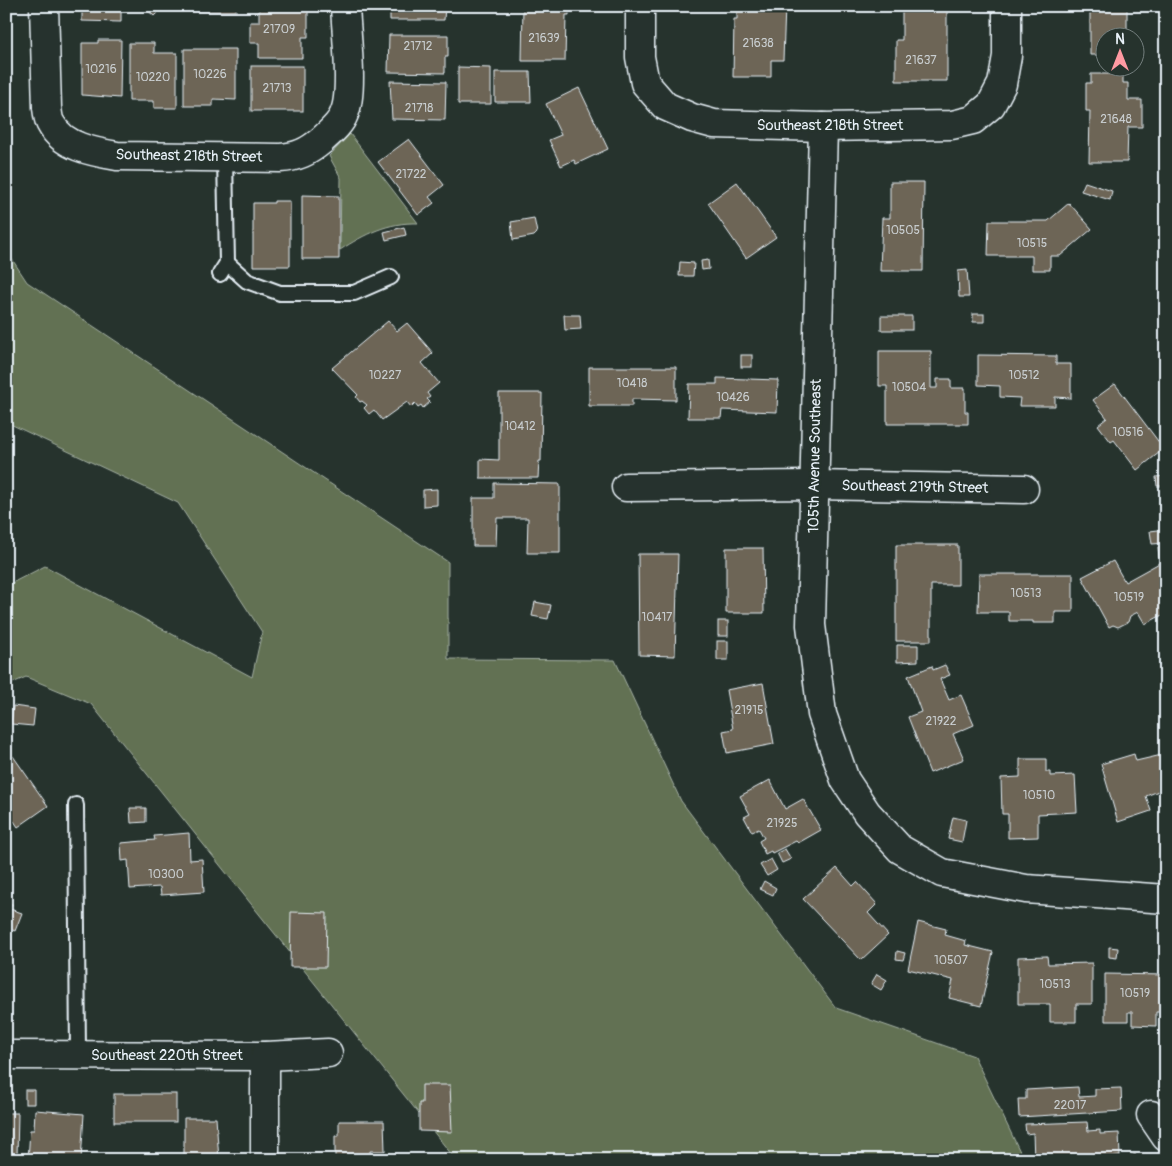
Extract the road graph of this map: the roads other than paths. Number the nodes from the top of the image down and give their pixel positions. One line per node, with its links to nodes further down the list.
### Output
1 (44, 6): 6 (street, Southeast 218th Street)
2 (345, 6): 6 (street, Southeast 218th Street)
3 (640, 6): 5 (street, Southeast 218th Street)
4 (1007, 6): 5 (street, Southeast 218th Street)
5 (822, 127): 8 (street, 105th Avenue Southeast)
6 (225, 157): 7 (lane)
7 (391, 277)
8 (814, 485): 9 (street, Southeast 219th Street); 10 (street, Southeast 219th Street); 12 (street, 105th Avenue Southeast)
9 (626, 487)
10 (1024, 489)
11 (76, 805): 15 (lane)
12 (1166, 900)
13 (328, 1053): 16 (street, Southeast 220th Street)
14 (6, 1055): 15 (street, Southeast 220th Street)
15 (78, 1055): 16 (street, Southeast 220th Street)
16 (265, 1056): 19 (street)
17 (1151, 1115): 18 (street)
18 (1166, 1137)
19 (266, 1160)

